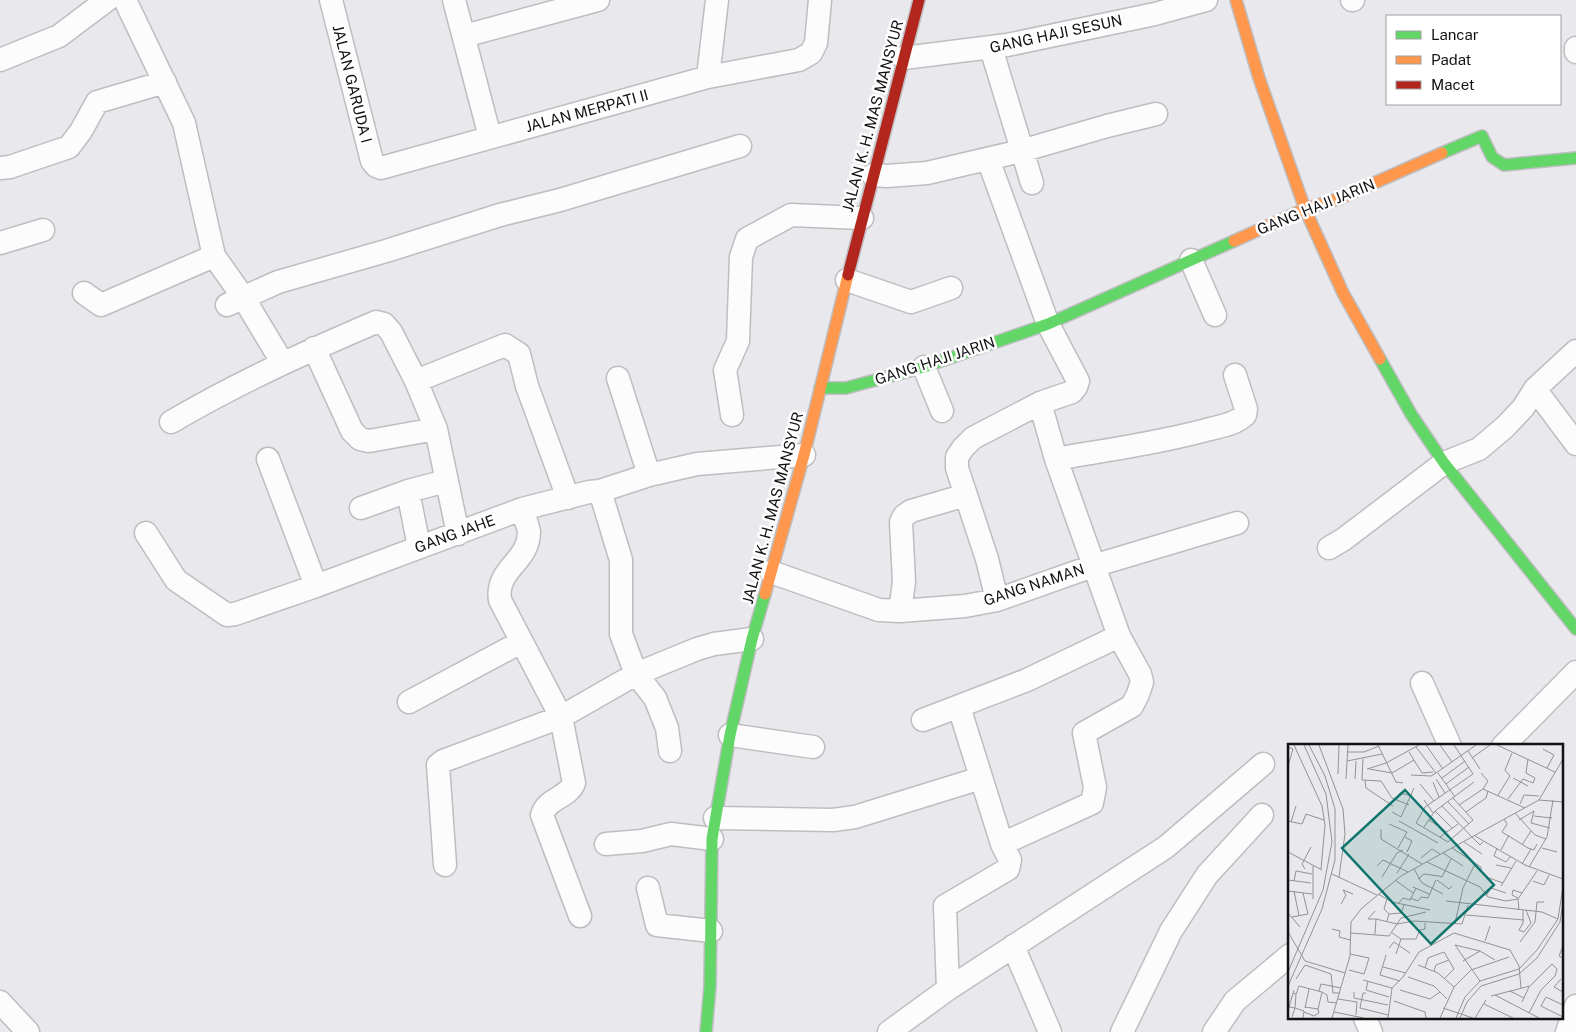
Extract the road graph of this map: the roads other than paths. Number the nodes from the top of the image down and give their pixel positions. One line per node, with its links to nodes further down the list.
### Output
1 (107, 0): 16 (street)
2 (125, 0): 18 (street)
3 (330, 0): 25 (street, JALAN GARUDA I)
4 (454, 0): 11 (street)
5 (598, 0): 11 (street)
6 (717, 0): 17 (street)
7 (820, 0): 17 (street, JALAN MERPATI II)
8 (919, 0): 15 (street, JALAN K. H. MAS MANSYUR)
9 (1206, 0): 12 (street, GANG HAJI SESUN)
10 (1236, 0): 29 (street)
11 (464, 36): 20 (street)
12 (991, 48): 15 (street, GANG HAJI SESUN); 22 (street)
13 (1576, 48): 14 (street)
14 (1576, 52)
15 (904, 58): 27 (street, JALAN K. H. MAS MANSYUR)
16 (0, 60)
17 (708, 77): 20 (street, JALAN MERPATI II)
18 (165, 82): 26 (street); 33 (street)
19 (1156, 114): 22 (street)
20 (490, 137): 25 (street, JALAN MERPATI II)
21 (740, 146): 38 (street)
22 (1021, 151): 24 (street); 28 (street)
23 (1576, 158): 29 (street, GANG HAJI JARIN)
24 (988, 159): 27 (street); 40 (street)
25 (376, 166)
26 (0, 168)
27 (873, 175): 30 (street, JALAN K. H. MAS MANSYUR)
28 (1032, 183)
29 (1305, 209): 34 (street, GANG HAJI JARIN); 59 (street)
30 (862, 218): 35 (street, JALAN K. H. MAS MANSYUR); 52 (street)
31 (43, 230): 32 (street)
32 (0, 243)
33 (214, 256): 37 (street); 38 (street)
34 (1191, 260): 39 (street); 40 (street, GANG HAJI JARIN)
35 (847, 280): 36 (street); 48 (street, JALAN K. H. MAS MANSYUR)
36 (951, 288)
37 (84, 293)
38 (235, 301): 43 (street)
39 (1215, 315)
40 (1048, 324): 44 (street, GANG HAJI JARIN); 50 (street)
41 (314, 348): 43 (street); 47 (street); 54 (street)
42 (1576, 351): 49 (street)
43 (282, 362): 53 (street)
44 (924, 367): 48 (street, GANG HAJI JARIN); 51 (street)
45 (1235, 375): 58 (street)
46 (618, 378): 60 (street)
47 (416, 381): 54 (street); 65 (street)
48 (820, 388): 56 (street, JALAN K. H. MAS MANSYUR)
49 (1535, 389): 55 (street); 59 (street)
50 (1040, 403): 58 (street); 64 (street)
51 (942, 411)
52 (732, 415)
53 (171, 422)
54 (436, 430): 61 (street)
55 (1576, 444)
56 (804, 455): 60 (street, GANG JAHE); 74 (street, JALAN K. H. MAS MANSYUR)
57 (268, 459): 75 (street)
58 (1056, 459): 73 (street)
59 (1444, 463): 72 (street); 78 (street)
60 (649, 476): 63 (street, GANG JAHE)
61 (446, 481): 62 (street); 70 (street)
62 (408, 491): 66 (street); 71 (street)
63 (600, 491): 65 (street, GANG JAHE); 83 (street)
64 (966, 495): 76 (street); 77 (street)
65 (568, 498): 67 (street, GANG JAHE)
66 (360, 508)
67 (522, 509): 70 (street, GANG JAHE); 81 (street)
68 (1237, 523): 73 (street, GANG NAMAN)
69 (146, 533): 75 (street, GANG JAHE)
70 (458, 534): 71 (street, GANG JAHE)
71 (419, 547): 75 (street, GANG JAHE)
72 (1329, 548)
73 (1093, 566): 76 (street, GANG NAMAN); 79 (street)
74 (771, 572): 77 (street, GANG NAMAN); 80 (street, JALAN K. H. MAS MANSYUR)
75 (316, 586)
76 (997, 600): 77 (street, GANG NAMAN)
77 (900, 611)
78 (1576, 629)
79 (1119, 636): 86 (street); 99 (street)
80 (752, 639): 83 (street); 89 (street, JALAN K. H. MAS MANSYUR)
81 (521, 642): 85 (street); 87 (street)
82 (1576, 672): 91 (street)
83 (636, 674): 87 (street); 93 (street)
84 (1422, 683): 90 (street)
85 (409, 702)
86 (959, 707): 88 (street); 95 (street)
87 (561, 717): 100 (street); 102 (street)
88 (923, 720)
89 (730, 735): 92 (street); 97 (street, JALAN K. H. MAS MANSYUR)
90 (1449, 744)
91 (1505, 744)
92 (813, 747)
93 (670, 751)
94 (1263, 764): 104 (street)
95 (981, 778): 97 (street); 99 (street)
96 (1262, 816): 114 (street)
97 (714, 829): 98 (street); 103 (street, JALAN K. H. MAS MANSYUR)
98 (606, 844)
99 (1002, 844): 106 (street)
100 (445, 865)
101 (648, 888): 103 (street)
102 (580, 916)
103 (711, 931): 111 (street, JALAN K. H. MAS MANSYUR)
104 (1013, 946): 106 (street); 113 (street)
105 (1288, 956): 115 (street)
106 (948, 989): 112 (street)
107 (0, 1002): 110 (street)
108 (1576, 1006): 117 (street)
109 (1366, 1020): 116 (street)
110 (28, 1032)
111 (706, 1032)
112 (889, 1032)
113 (1050, 1032)
114 (1122, 1032)
115 (1214, 1032)
116 (1371, 1032)
117 (1567, 1032)

